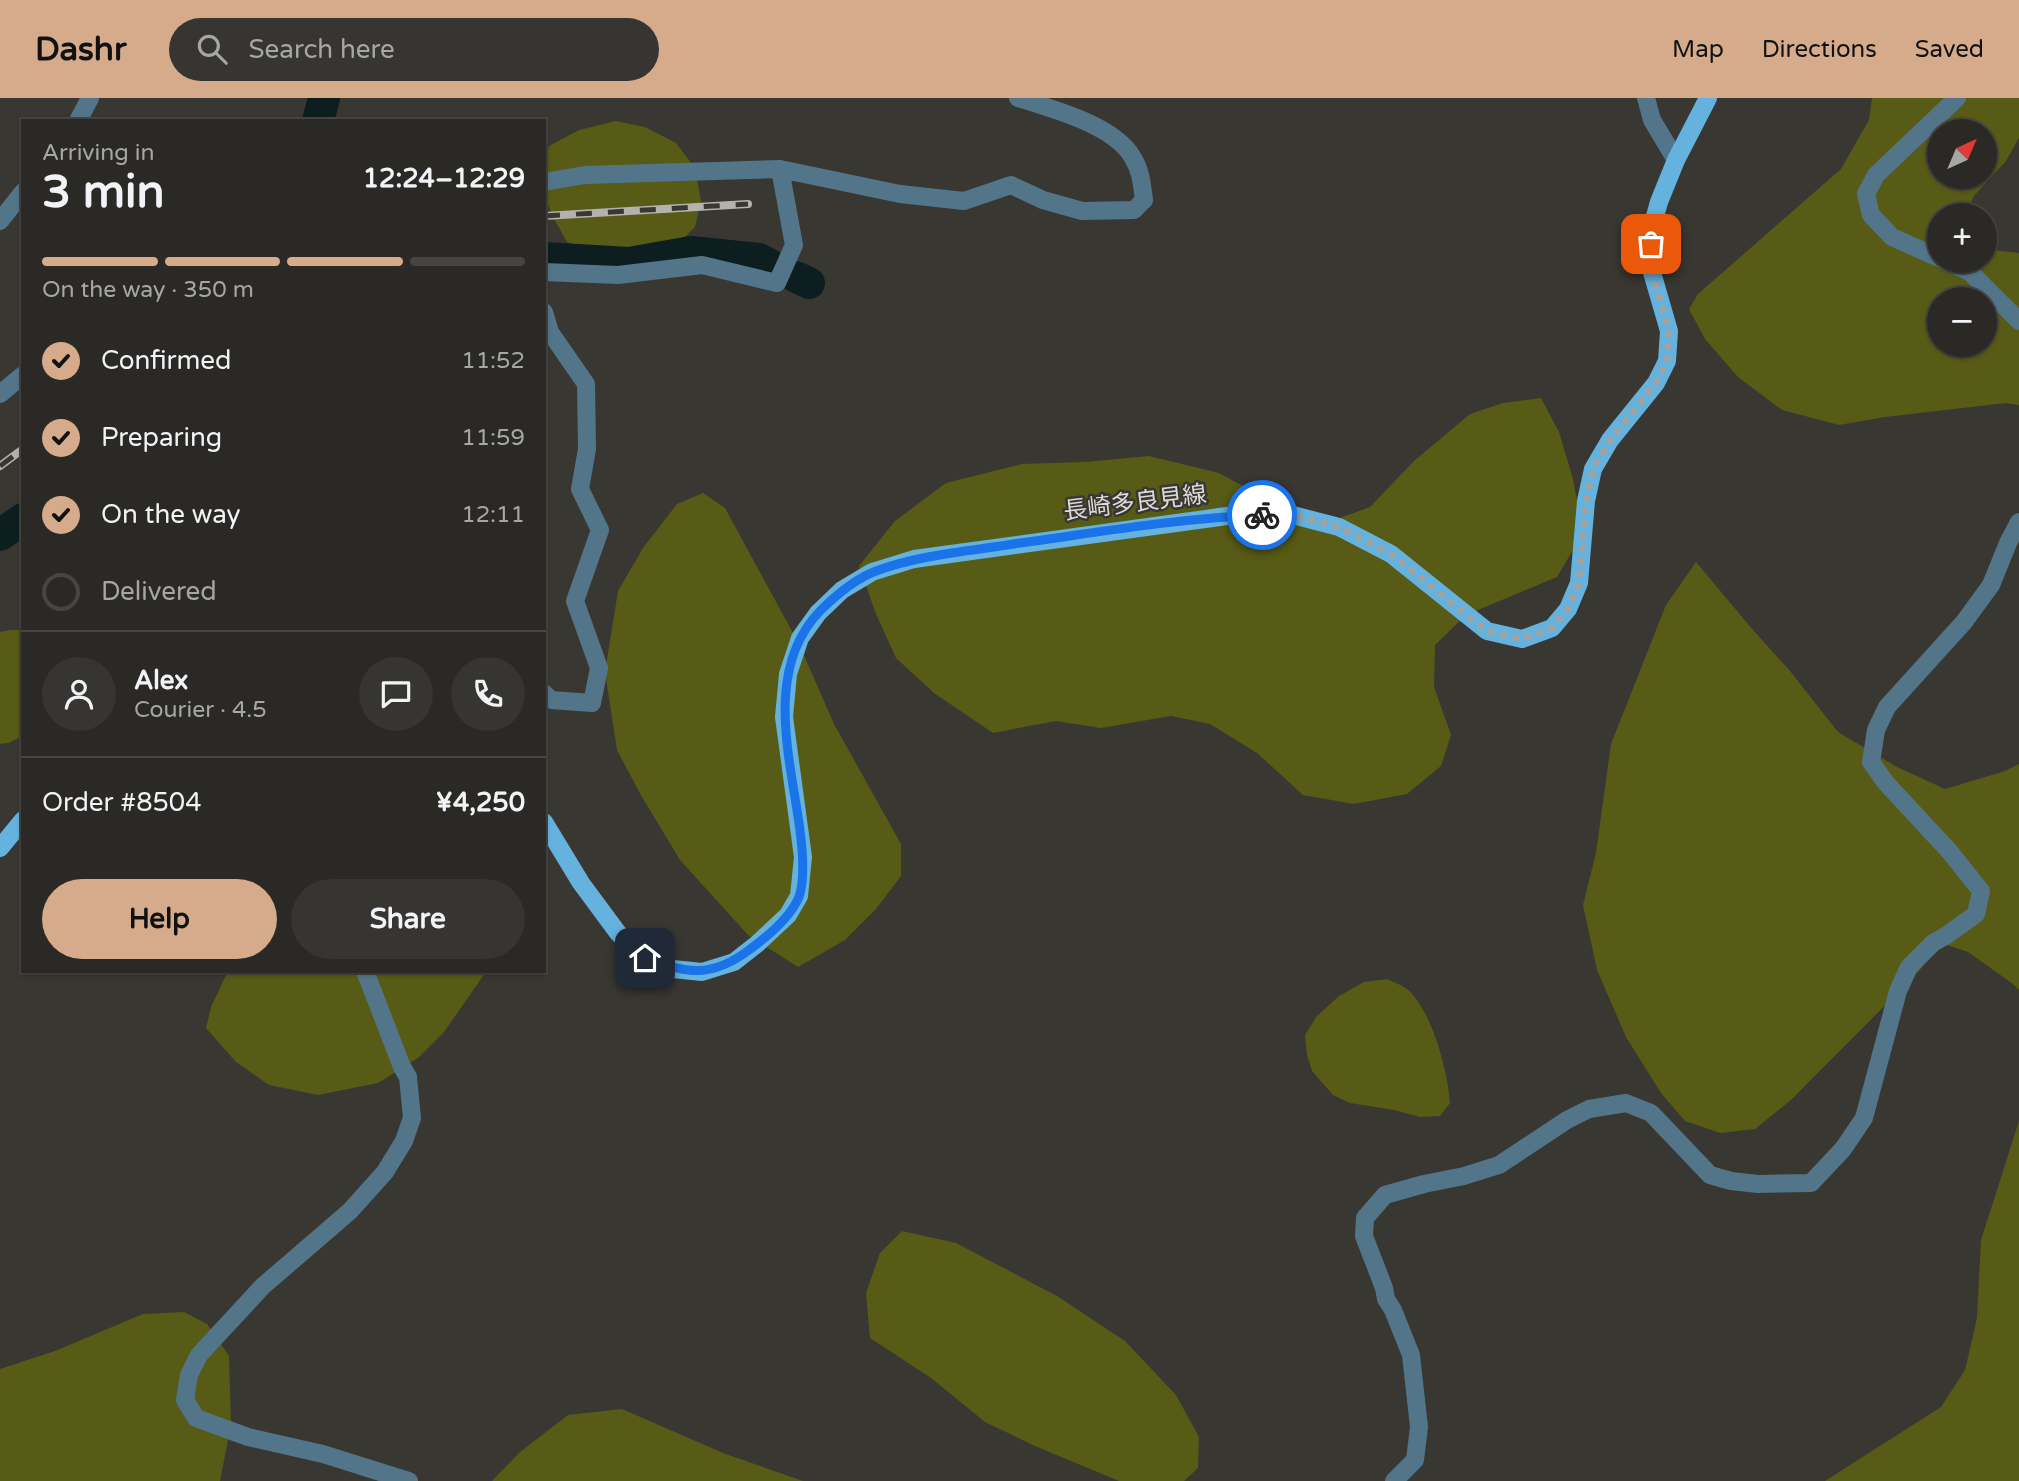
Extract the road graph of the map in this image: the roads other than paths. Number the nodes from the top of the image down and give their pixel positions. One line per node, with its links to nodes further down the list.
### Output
1 (90, 98): 6 (street)
2 (1018, 98): 8 (street)
3 (1646, 98): 7 (street)
4 (1708, 98): 7 (main road, 長崎多良見線)
5 (1957, 98): 12 (street)
6 (79, 119)
7 (1676, 160): 22 (main road, 長崎多良見線)
8 (780, 169): 9 (street); 13 (street)
9 (546, 182)
10 (21, 194): 11 (street)
11 (0, 220)
12 (1927, 253)
13 (546, 272)
14 (1971, 273): 16 (street)
15 (546, 319): 20 (street)
16 (2019, 321)
17 (21, 377): 18 (street)
18 (0, 394)
19 (2019, 522): 26 (street)
20 (546, 695)
21 (21, 822): 23 (main road)
22 (546, 825)
23 (0, 848)
24 (366, 973): 25 (street)
25 (409, 1481)
26 (1394, 1481)

